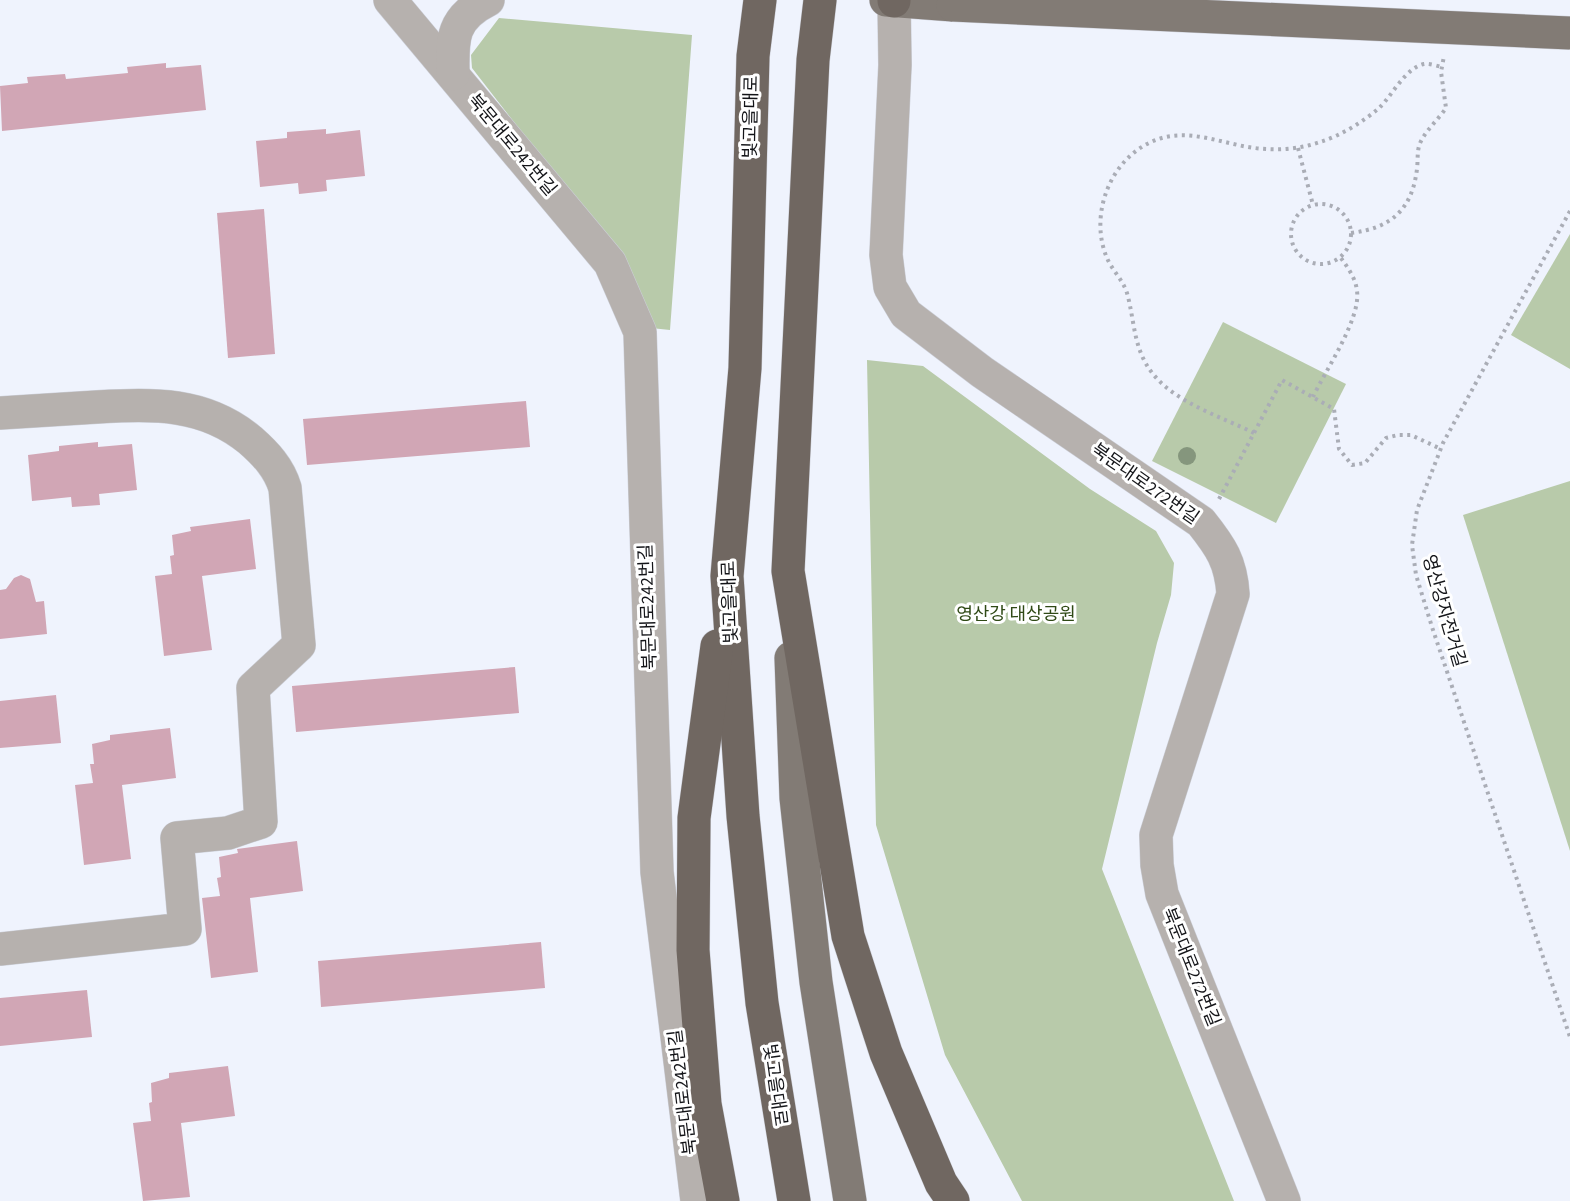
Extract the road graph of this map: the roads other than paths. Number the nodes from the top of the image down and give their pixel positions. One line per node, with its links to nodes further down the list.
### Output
1 (390, 0): 8 (street, 북문대로242번길)
2 (488, 0): 8 (street)
3 (760, 0): 11 (highway, 빛고을대로)
4 (820, 0): 10 (highway)
5 (886, 0): 6 (main road)
6 (894, 0): 7 (main road, bridge); 18 (street, 북문대로272번길)
7 (1570, 33)
8 (453, 75): 13 (street, 북문대로242번길)
9 (0, 413): 12 (street)
10 (788, 571): 16 (main road); 17 (highway)
11 (727, 576): 14 (highway); 15 (highway, 빛고을대로)
12 (0, 949)
13 (697, 1201)
14 (723, 1201)
15 (794, 1201)
16 (850, 1201)
17 (952, 1201)
18 (1284, 1201)

